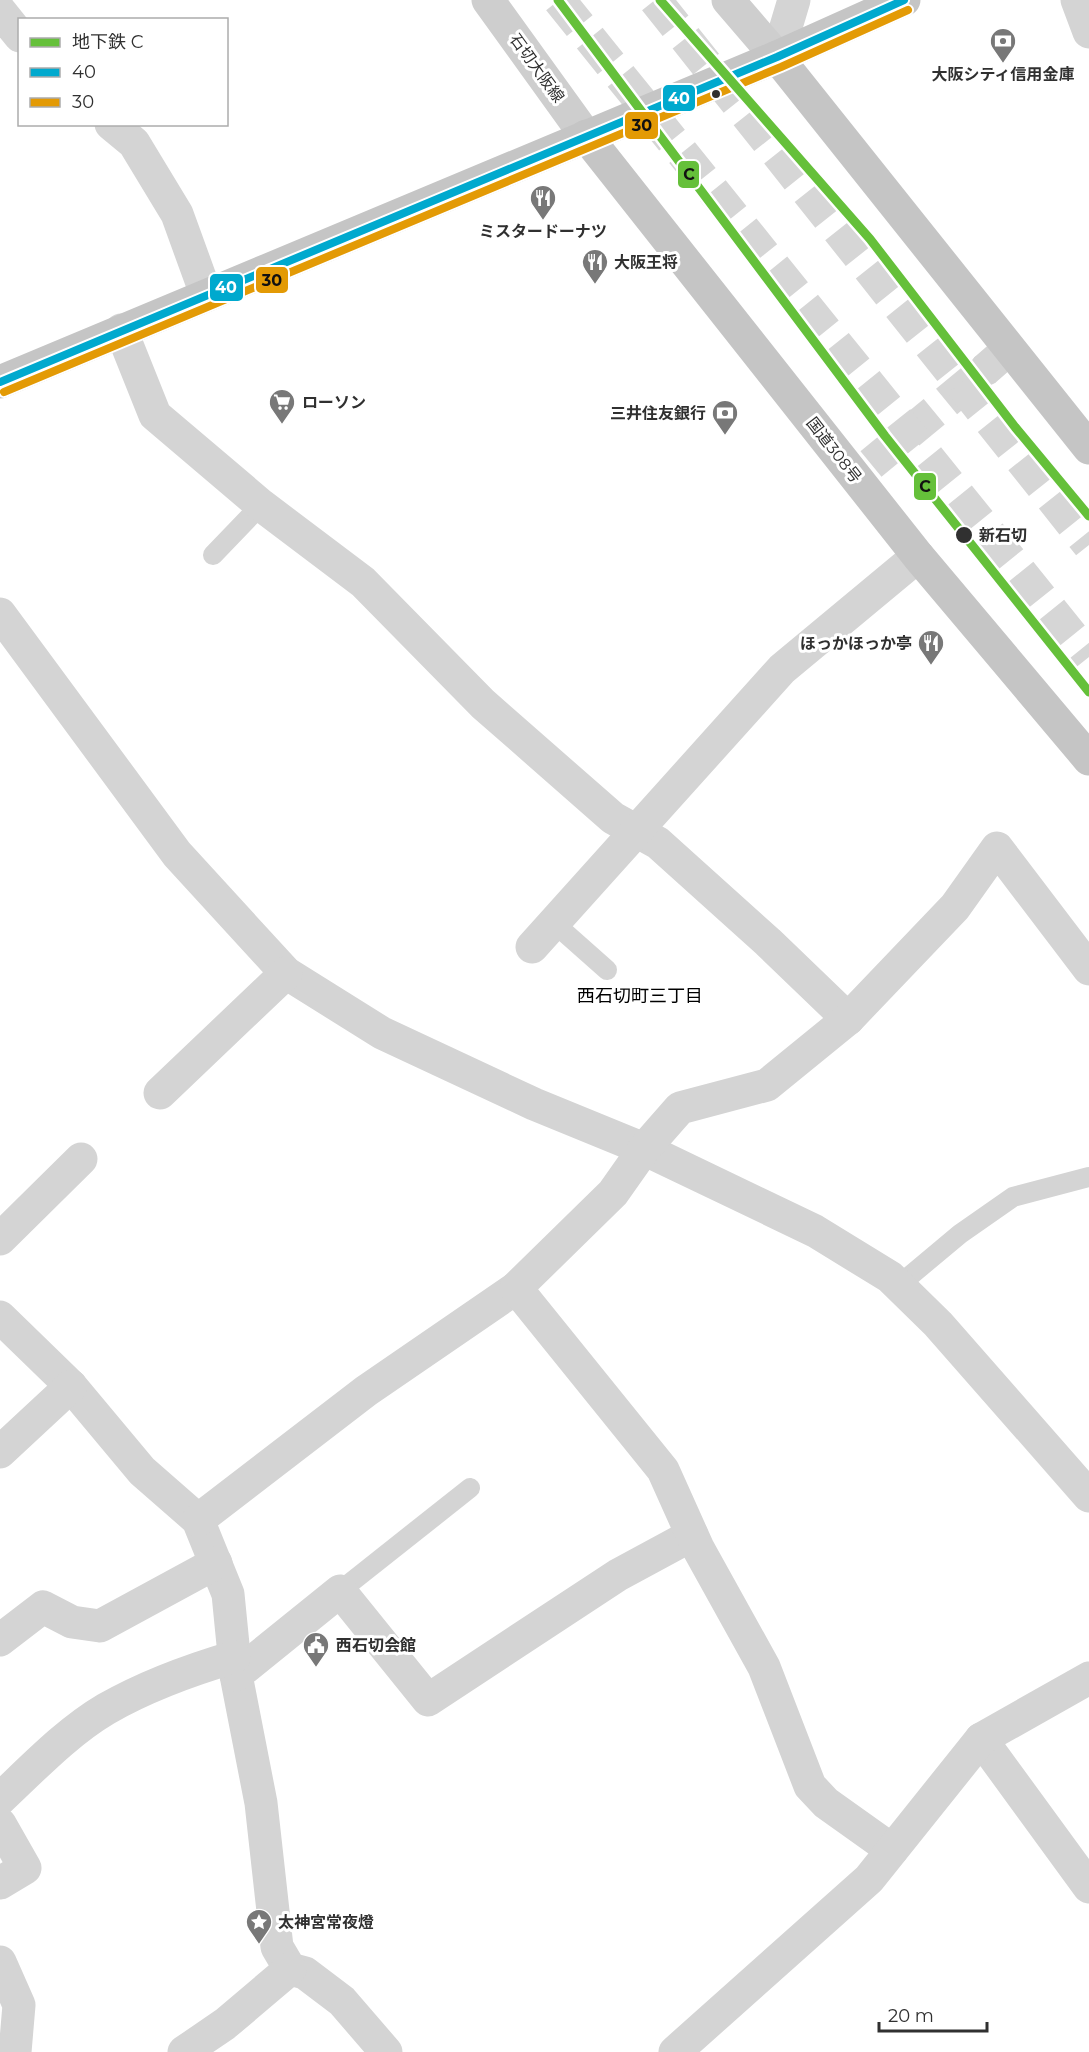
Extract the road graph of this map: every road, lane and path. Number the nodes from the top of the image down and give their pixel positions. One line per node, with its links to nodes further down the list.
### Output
1 (488, 0): 11 (main road, 石切大阪線)
2 (728, 0): 9 (main road)
3 (794, 0): 9 (street)
4 (904, 0): 9 (highway)
5 (1077, 0): 7 (street)
6 (0, 11): 8 (street)
7 (1089, 32)
8 (18, 34)
9 (777, 57): 11 (highway); 15 (highway)
10 (113, 126): 12 (street)
11 (586, 136): 12 (highway); 18 (highway, 国道308号)
12 (206, 294): 13 (highway)
13 (121, 330): 14 (highway); 16 (street)
14 (0, 382)
15 (1089, 448)
16 (261, 505): 17 (lane); 21 (street)
17 (213, 555)
18 (918, 556): 20 (highway, 国道308号); 21 (street)
19 (0, 614): 26 (street)
20 (1089, 759)
21 (634, 832): 22 (street); 27 (street)
22 (554, 923): 23 (street); 25 (lane)
23 (532, 947)
24 (1089, 969): 27 (street)
25 (607, 970)
26 (286, 973): 28 (street); 29 (street)
27 (848, 1019): 29 (street)
28 (160, 1094)
29 (644, 1149): 33 (street); 34 (street)
30 (81, 1159): 32 (street)
31 (1089, 1177): 33 (lane)
32 (0, 1239)
33 (899, 1286): 39 (street)
34 (516, 1288): 40 (street); 41 (street)
35 (0, 1317): 36 (street)
36 (71, 1386): 37 (street); 40 (street)
37 (0, 1452)
38 (470, 1488): 43 (lane)
39 (1089, 1496)
40 (198, 1520): 42 (street)
41 (692, 1535): 43 (street); 50 (street)
42 (216, 1563): 44 (street); 45 (street)
43 (340, 1591): 45 (street)
44 (0, 1640)
45 (235, 1666): 48 (street); 54 (street)
46 (1089, 1677): 47 (street)
47 (981, 1739): 50 (street); 52 (street)
48 (0, 1799)
49 (0, 1824): 51 (street)
50 (892, 1850): 58 (street)
51 (0, 1883)
52 (1089, 1887)
53 (0, 1962): 55 (street)
54 (290, 1969): 56 (street); 57 (street)
55 (15, 2052)
56 (184, 2052)
57 (386, 2052)
58 (675, 2052)

